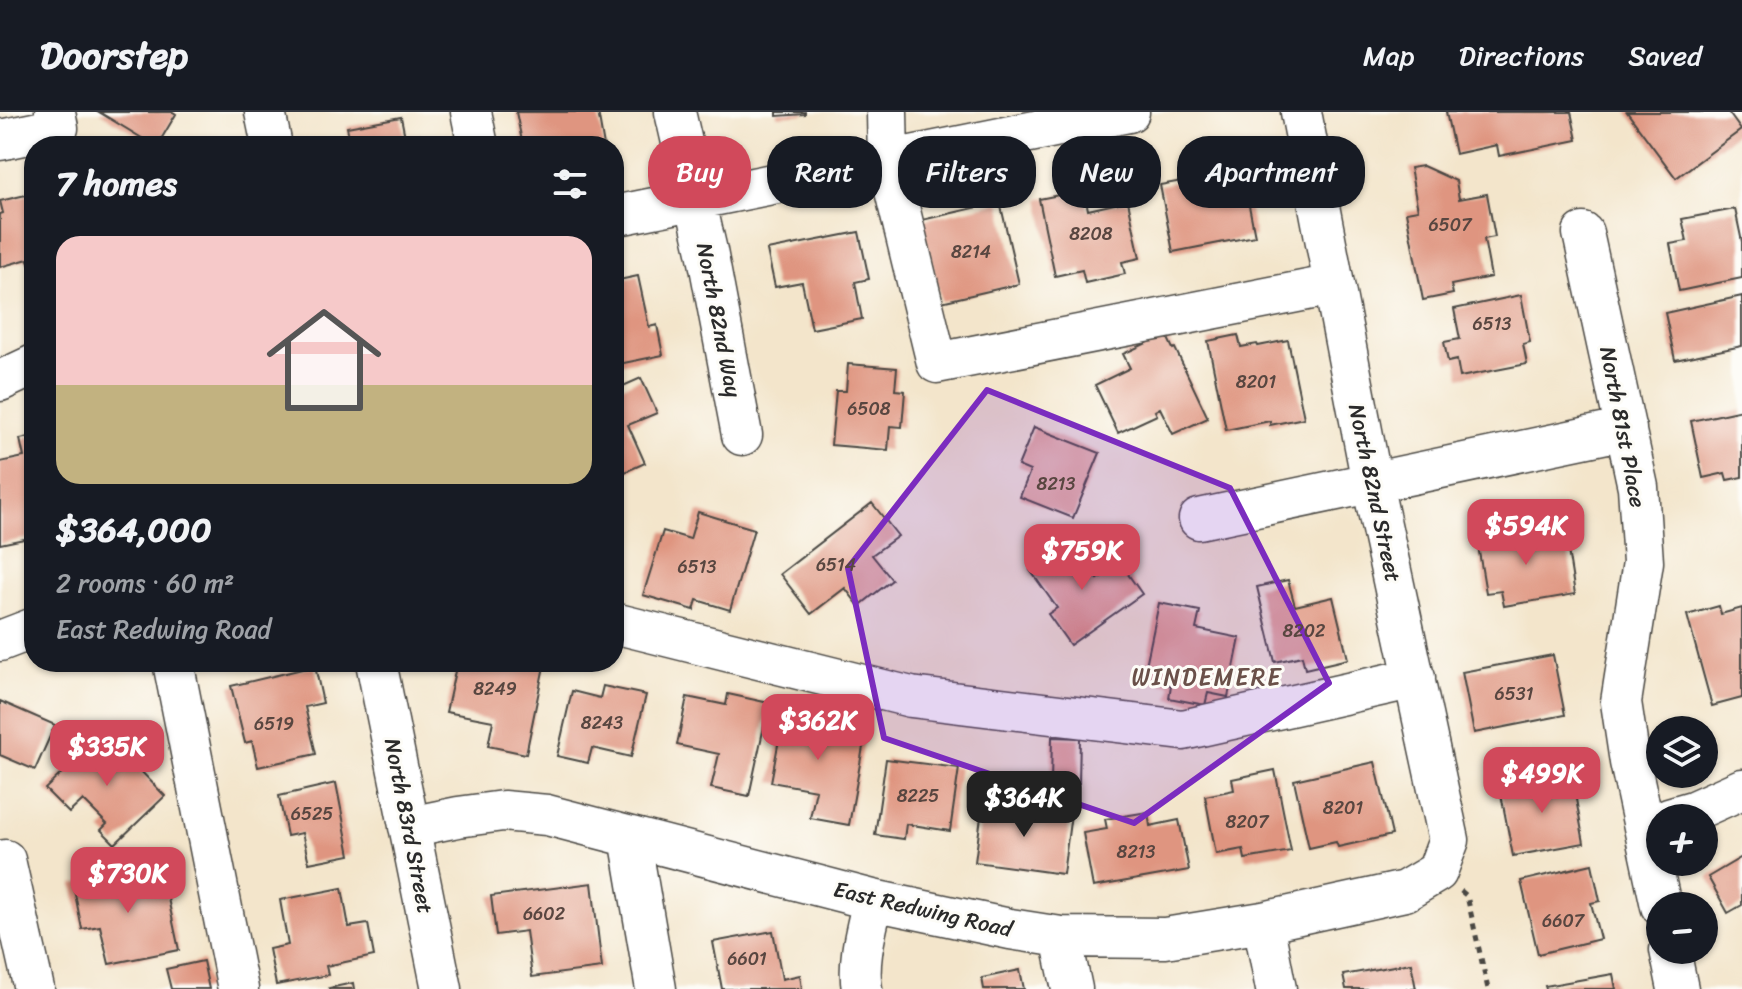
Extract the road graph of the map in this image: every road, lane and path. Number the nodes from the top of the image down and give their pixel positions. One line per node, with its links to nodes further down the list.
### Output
1 (55, 112): 11 (street)
2 (265, 112): 8 (street)
3 (471, 112): 9 (street)
4 (675, 112): 10 (street, North 82nd Way)
5 (887, 112): 12 (street)
6 (1129, 112): 12 (street)
7 (1301, 112): 18 (street, North 82nd Street)
8 (270, 136)
9 (476, 136)
10 (680, 136)
11 (0, 140)
12 (888, 162): 13 (street); 18 (street)
13 (751, 189)
14 (654, 208): 16 (street)
15 (697, 208): 22 (street, North 82nd Way)
16 (624, 214)
17 (1583, 233): 21 (street, North 81st Place)
18 (1333, 285): 23 (street, North 82nd Street)
19 (24, 370): 20 (street)
20 (0, 381)
21 (1626, 429): 23 (street); 32 (street, North 81st Place)
22 (742, 435)
23 (1372, 483): 24 (street); 30 (street, North 82nd Street)
24 (1199, 519)
25 (624, 625): 30 (street)
26 (24, 632): 27 (street)
27 (0, 641)
28 (175, 672): 43 (street)
29 (378, 672): 34 (street, North 83rd Street)
30 (1415, 678): 37 (street, North 82nd Street)
31 (1742, 789): 33 (street)
32 (1650, 804)
33 (1709, 804)
34 (409, 827): 35 (street, East Redwing Road); 44 (street, North 83rd Street)
35 (630, 837): 38 (street, East Redwing Road); 45 (street)
36 (0, 861): 42 (street)
37 (1448, 881): 39 (street, East Redwing Road); 49 (path)
38 (873, 900): 40 (street, East Redwing Road); 46 (street)
39 (1263, 922): 40 (street, East Redwing Road); 48 (street)
40 (1061, 937): 47 (street)
41 (1673, 964): 50 (street)
42 (34, 989)
43 (238, 989)
44 (442, 989)
45 (656, 989)
46 (862, 989)
47 (1072, 989)
48 (1276, 989)
49 (1488, 989)
50 (1678, 989)

